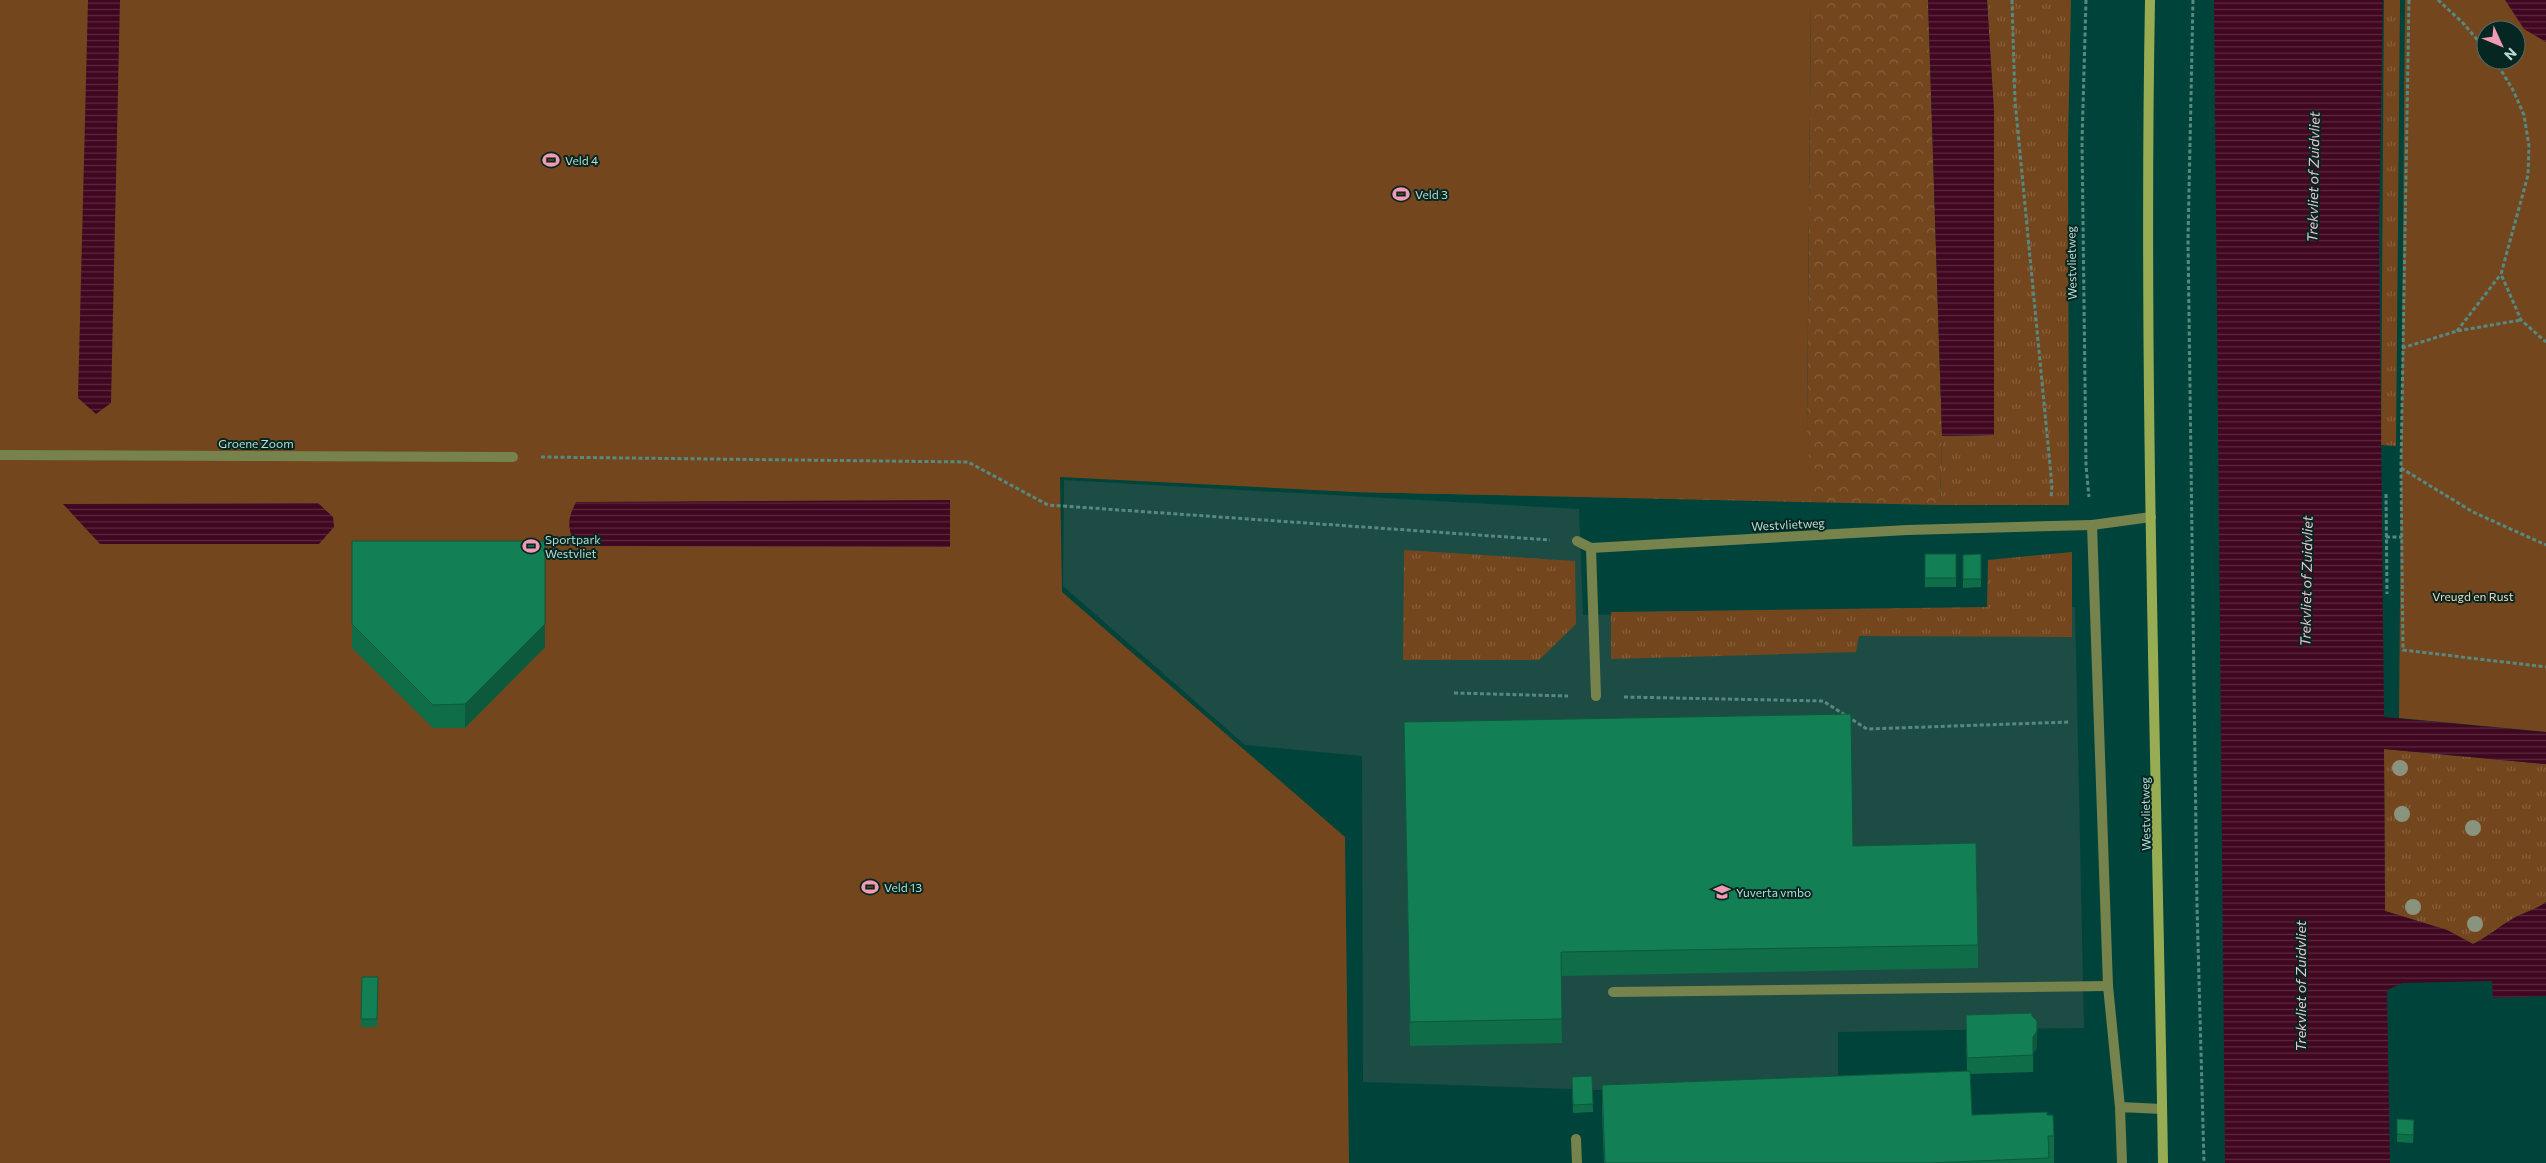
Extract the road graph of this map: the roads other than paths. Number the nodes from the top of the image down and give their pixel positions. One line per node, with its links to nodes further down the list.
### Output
1 (2150, 0): 4 (street, Westvlietweg)
2 (0, 455): 3 (street, Groene Zoom)
3 (513, 457)
4 (2151, 517): 5 (street, Westvlietweg); 12 (street, Westvlietweg)
5 (2092, 525): 7 (street, Westvlietweg); 9 (street)
6 (1577, 542): 7 (street, Westvlietweg)
7 (1591, 548): 8 (street)
8 (1596, 696)
9 (2108, 986): 10 (street); 11 (street)
10 (1613, 992)
11 (2120, 1107): 12 (street); 15 (street)
12 (2162, 1109): 16 (street, Westvlietweg)
13 (1576, 1139): 14 (street)
14 (1577, 1163)
15 (2122, 1163)
16 (2163, 1163)

